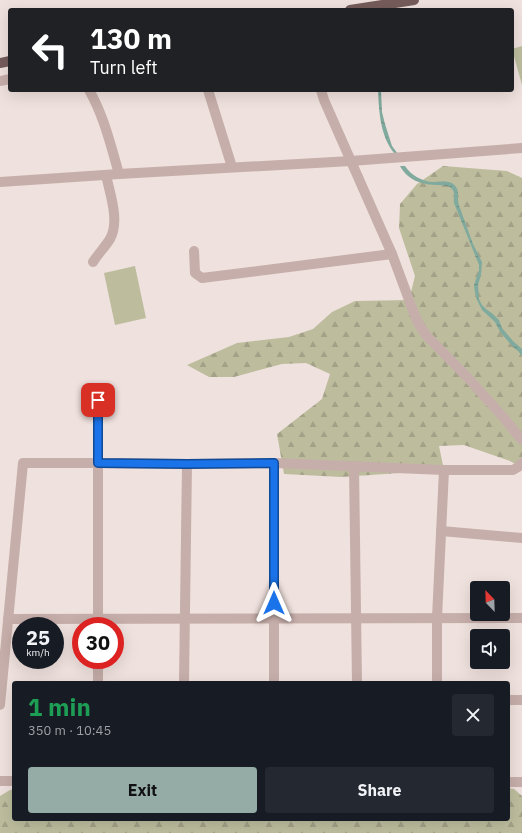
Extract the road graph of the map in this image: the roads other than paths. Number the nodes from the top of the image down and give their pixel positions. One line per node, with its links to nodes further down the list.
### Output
1 (414, 0): 2 (main road)
2 (394, 1): 3 (main road)
3 (360, 8)
4 (90, 92): 10 (street)
5 (209, 92): 9 (street)
6 (321, 92): 8 (street)
7 (522, 148): 8 (street)
8 (351, 161): 9 (street); 14 (street)
9 (232, 167): 10 (street)
10 (119, 174): 11 (street)
11 (106, 175): 12 (street); 15 (street)
12 (0, 182)
13 (194, 251): 14 (street)
14 (392, 254): 17 (street)
15 (93, 262)
16 (98, 400): 18 (street)
17 (522, 440)
18 (98, 463): 21 (street); 26 (street); 31 (street)
19 (274, 463): 21 (street); 22 (street); 27 (street)
20 (522, 463): 23 (street)
21 (187, 464): 32 (street)
22 (354, 466): 23 (street); 28 (street)
23 (444, 470): 24 (street)
24 (441, 530): 25 (street); 29 (street)
25 (522, 538)
26 (98, 617)
27 (274, 618): 28 (street); 32 (street); 38 (street)
28 (356, 618): 29 (street); 39 (street)
29 (436, 618): 30 (street); 40 (street)
30 (522, 618)
31 (8, 619): 33 (street); 43 (street)
32 (185, 619): 34 (street); 37 (street)
33 (72, 621)
34 (124, 621)
35 (98, 669): 36 (street)
36 (98, 681)
37 (184, 681)
38 (274, 681)
39 (357, 681)
40 (437, 681)
41 (510, 700): 42 (street)
42 (522, 700)
43 (0, 705)
44 (0, 781): 45 (street)
45 (12, 781)
46 (510, 782): 47 (street)
47 (522, 782)

